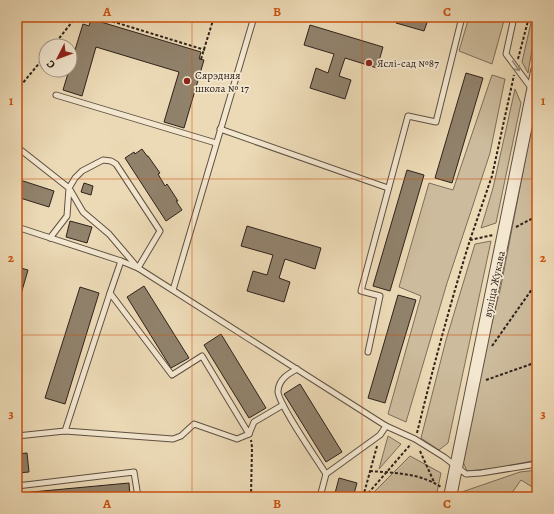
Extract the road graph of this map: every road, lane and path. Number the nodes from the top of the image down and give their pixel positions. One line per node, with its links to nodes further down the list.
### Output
1 (76, 17): 8 (path)
2 (98, 17): 9 (path)
3 (214, 17): 9 (path)
4 (254, 17): 17 (lane)
5 (462, 17): 21 (lane)
6 (514, 17): 12 (lane, one-way to 12)
7 (529, 17): 12 (path)
8 (59, 38)
9 (205, 50): 10 (path)
10 (201, 59)
11 (38, 65): 14 (path)
12 (516, 67): 15 (lane); 26 (path)
13 (537, 71): 15 (street, вуліца Жукава)
14 (17, 90)
15 (533, 90): 24 (street, вуліца Жукава)
16 (56, 95): 18 (lane)
17 (220, 129): 18 (lane); 21 (lane)
18 (216, 143): 30 (lane)
19 (17, 147): 20 (lane)
20 (69, 188): 25 (lane); 28 (lane); 28 (lane)
21 (388, 188): 33 (lane)
22 (537, 216): 24 (path)
23 (17, 227): 25 (lane)
24 (504, 232): 26 (path); 46 (street, вуліца Жукава)
25 (50, 238): 27 (lane)
26 (470, 240): 35 (path)
27 (121, 261): 28 (lane); 31 (lane)
28 (138, 268): 30 (lane)
29 (537, 282): 32 (path)
30 (173, 290): 36 (lane)
31 (110, 293): 40 (lane); 41 (lane)
32 (491, 348)
33 (368, 352)
34 (537, 362): 37 (path)
35 (433, 366)
36 (297, 369): 38 (lane); 39 (lane)
37 (487, 374)
38 (283, 405): 41 (lane); 48 (lane)
39 (386, 426): 42 (lane); 44 (lane)
40 (65, 430): 41 (lane); 43 (lane)
41 (249, 434): 53 (path)
42 (380, 435): 47 (path); 48 (lane)
43 (17, 436)
44 (415, 439): 46 (lane); 49 (path)
45 (537, 464): 46 (lane)
46 (455, 466): 51 (street, вуліца Жукава)
47 (370, 471): 49 (path); 55 (path)
48 (326, 474): 54 (lane)
49 (434, 482): 51 (path)
50 (17, 486): 52 (lane)
51 (447, 493)
52 (138, 497)
53 (251, 497)
54 (320, 497)
55 (363, 497)

